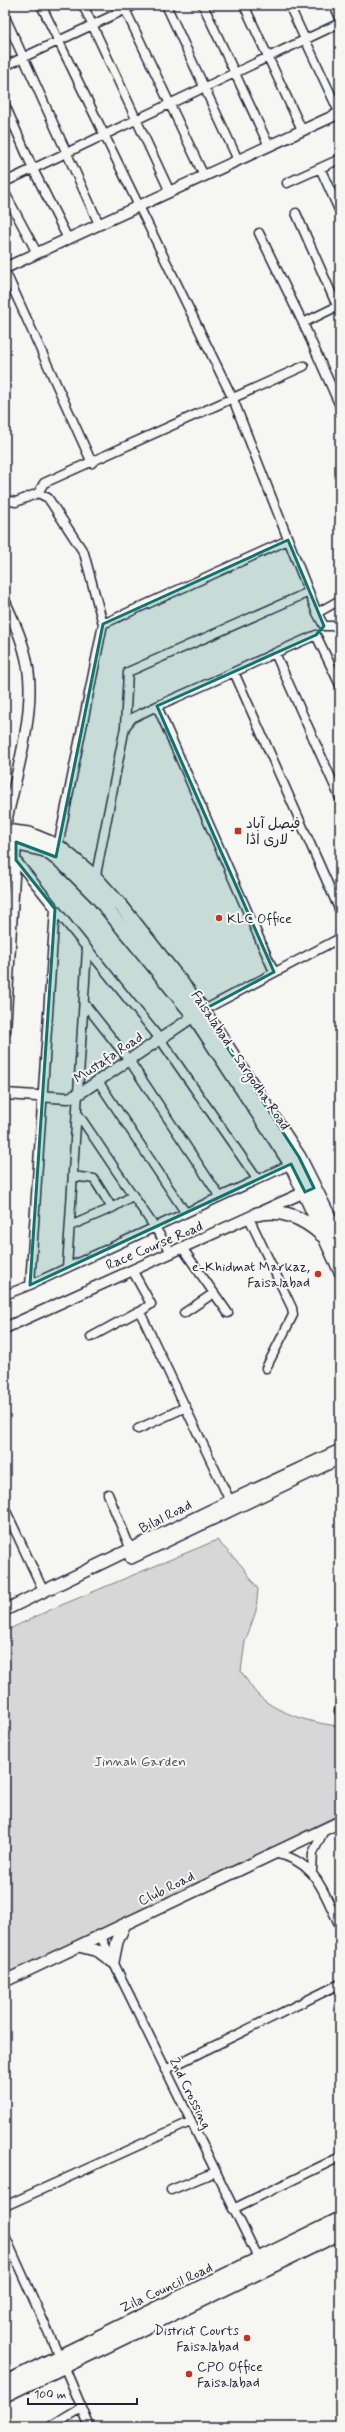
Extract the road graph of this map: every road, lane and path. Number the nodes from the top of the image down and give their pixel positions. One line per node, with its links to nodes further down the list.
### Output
1 (41, 5): 15 (street)
2 (83, 5): 13 (street)
3 (135, 5): 9 (street)
4 (166, 5): 20 (street)
5 (203, 5): 19 (street)
6 (244, 5): 16 (street)
7 (289, 5): 14 (street)
8 (334, 5): 11 (street)
9 (124, 7): 13 (street); 21 (street)
10 (5, 17): 17 (street)
11 (340, 18)
12 (340, 23): 14 (street)
13 (92, 25): 15 (street); 24 (street)
14 (305, 39): 16 (street); 23 (street)
15 (58, 41): 17 (street); 26 (street)
16 (268, 57): 19 (street); 25 (street)
17 (23, 58): 18 (street); 28 (street)
18 (5, 66)
19 (234, 73): 20 (street); 27 (street)
20 (204, 88): 21 (street); 30 (street)
21 (169, 104): 24 (street); 33 (street)
22 (5, 105): 32 (street)
23 (340, 113): 25 (street)
24 (136, 120): 26 (street); 36 (street)
25 (302, 130): 27 (street)
26 (103, 135): 28 (street); 38 (street)
27 (269, 146): 30 (street)
28 (66, 153): 32 (street); 41 (street)
29 (340, 159): 31 (street)
30 (238, 160): 33 (street)
31 (320, 168): 35 (street); 39 (street)
32 (33, 169): 34 (street); 43 (street)
33 (204, 176): 36 (street)
34 (5, 182)
35 (287, 183)
36 (170, 192): 38 (street)
37 (5, 193): 44 (street)
38 (138, 206): 41 (street); 49 (street)
39 (340, 212)
40 (296, 213): 46 (street)
41 (99, 224): 43 (street)
42 (259, 233): 47 (street)
43 (68, 239): 44 (street)
44 (37, 253): 45 (street)
45 (5, 270): 51 (street)
46 (339, 305): 47 (street)
47 (303, 323): 50 (street)
48 (304, 366): 49 (street)
49 (233, 399): 51 (street); 54 (street)
50 (340, 406)
51 (92, 463): 52 (street)
52 (38, 493): 53 (street); 59 (street)
53 (5, 500)
54 (288, 540): 55 (street); 59 (street)
55 (309, 592): 58 (street); 67 (street)
56 (340, 600): 58 (street)
57 (5, 602): 69 (street)
58 (317, 613): 60 (street)
59 (103, 624): 72 (street)
60 (324, 626): 61 (street); 62 (street)
61 (340, 626)
62 (316, 635): 63 (street); 65 (street)
63 (275, 653): 64 (street); 68 (street)
64 (234, 672): 66 (street); 77 (street)
65 (340, 685)
66 (157, 706): 67 (street); 81 (street)
67 (125, 727): 74 (street)
68 (340, 798)
69 (5, 827)
70 (5, 831): 72 (main road, Faisalabad - Sargodha Road)
71 (11, 841): 73 (street); 75 (main road, Faisalabad - Sargodha Road)
72 (58, 846): 74 (main road, Faisalabad - Sargodha Road)
73 (16, 860): 76 (street); 78 (street)
74 (95, 877): 75 (street); 84 (main road, Faisalabad - Sargodha Road)
75 (92, 892): 84 (main road, Faisalabad - Sargodha Road)
76 (55, 909): 80 (street); 91 (street)
77 (340, 911)
78 (9, 919): 82 (street)
79 (340, 938): 81 (street)
80 (87, 949): 83 (street); 86 (street)
81 (274, 972): 84 (street)
82 (6, 1000): 85 (street)
83 (84, 1003): 87 (street); 90 (street)
84 (199, 1013): 86 (street, Mustafa Road); 93 (main road, Faisalabad - Sargodha Road); 96 (main road, Faisalabad - Sargodha Road)
85 (5, 1031)
86 (160, 1039): 87 (street, Mustafa Road); 95 (street)
87 (129, 1060): 88 (street, Mustafa Road); 98 (street)
88 (98, 1081): 90 (street, Mustafa Road); 100 (street)
89 (5, 1094): 91 (street, Mustafa Road)
90 (79, 1094): 91 (street, Mustafa Road); 92 (street)
91 (42, 1097): 110 (street)
92 (78, 1114): 94 (street); 97 (street)
93 (292, 1164): 95 (street); 96 (main road, Faisalabad - Sargodha Road)
94 (73, 1176): 99 (street); 102 (street)
95 (257, 1180): 98 (street)
96 (310, 1190): 101 (street, Race Course Road); 104 (main road, Faisalabad - Sargodha Road)
97 (132, 1196): 99 (street); 103 (street)
98 (220, 1198): 100 (street)
99 (112, 1208): 102 (street)
100 (186, 1212): 103 (street)
101 (253, 1216): 104 (main road); 105 (street, Race Course Road); 118 (street)
102 (70, 1226): 107 (street)
103 (154, 1228): 106 (street); 107 (street)
104 (334, 1240): 109 (main road, Faisalabad - Sargodha Road)
105 (183, 1249): 106 (street, Race Course Road); 111 (street)
106 (172, 1253): 108 (street, Race Course Road)
107 (67, 1268): 110 (street)
108 (132, 1270): 113 (street); 116 (street, Race Course Road)
109 (340, 1270)
110 (30, 1285): 112 (street)
111 (214, 1292): 114 (street); 115 (street)
112 (5, 1295)
113 (140, 1312): 117 (street); 119 (street)
114 (228, 1312)
115 (184, 1313)
116 (5, 1328)
117 (91, 1337)
118 (266, 1368)
119 (186, 1407): 120 (street); 124 (street)
120 (138, 1429)
121 (340, 1450): 124 (main road, Bilal Road)
122 (340, 1458): 129 (main road, Bilal Road)
123 (108, 1494): 126 (street)
124 (230, 1501): 126 (main road, Bilal Road)
125 (5, 1509): 127 (street)
126 (131, 1550): 127 (main road, Bilal Road)
127 (44, 1592): 128 (main road, Bilal Road)
128 (5, 1610)
129 (5, 1618)
130 (340, 1822): 131 (main road, Club Road)
131 (324, 1829): 132 (main road, Club Road); 133 (street)
132 (273, 1853): 133 (street); 134 (main road, Club Road)
133 (312, 1871): 135 (street)
134 (125, 1924): 136 (main road, Club Road); 138 (main road)
135 (340, 1926)
136 (100, 1935): 137 (main road, Club Road); 138 (street, 2nd Crossing)
137 (79, 1946): 138 (main road); 139 (main road, Club Road)
138 (113, 1962): 141 (street, 2nd Crossing)
139 (5, 1981)
140 (340, 1984): 141 (street)
141 (165, 2070): 142 (street, 2nd Crossing)
142 (190, 2122): 144 (street, 2nd Crossing); 146 (street)
143 (340, 2157): 147 (street)
144 (215, 2172): 145 (street); 147 (street, 2nd Crossing)
145 (171, 2190)
146 (5, 2206)
147 (233, 2210): 151 (street, 2nd Crossing)
148 (340, 2219): 151 (main road, Zila Council Road)
149 (338, 2235): 152 (main road, Zila Council Road)
150 (5, 2236): 153 (street)
151 (260, 2260): 152 (main road, Zila Council Road)
152 (105, 2340): 153 (main road, Zila Council Road)
153 (61, 2361): 154 (main road, Zila Council Road); 155 (main road, Zila Council Road); 156 (street)
154 (5, 2383)
155 (5, 2395)
156 (82, 2408): 157 (street); 158 (street)
157 (50, 2427)
158 (90, 2427)

